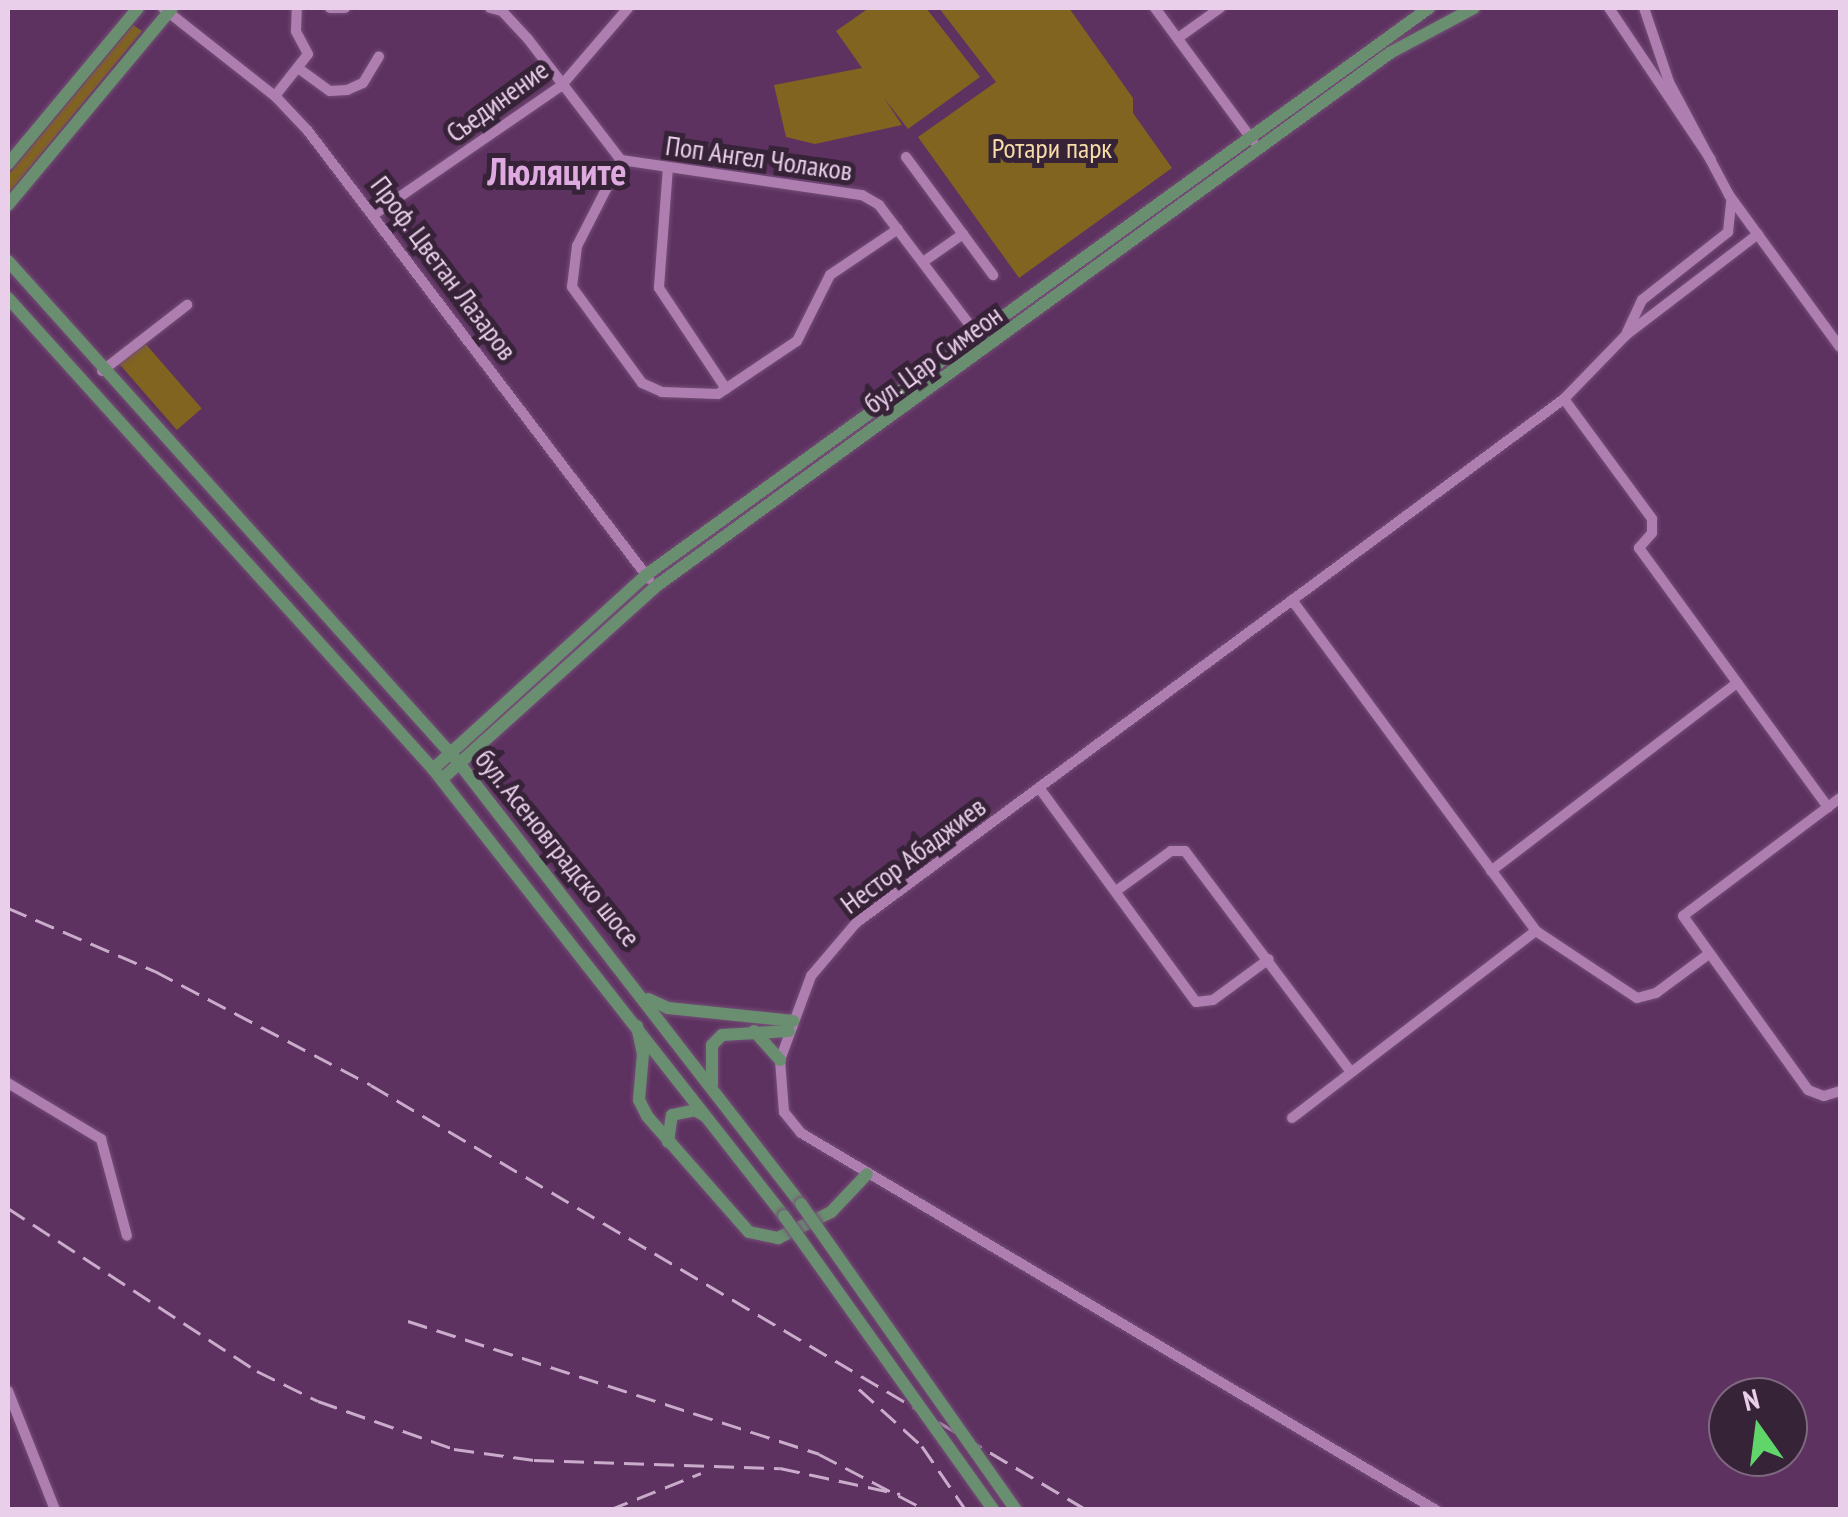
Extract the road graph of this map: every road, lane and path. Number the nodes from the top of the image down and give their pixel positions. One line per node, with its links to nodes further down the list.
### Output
1 (138, 8): 24 (main road)
2 (296, 8): 16 (street)
3 (330, 8): 4 (street)
4 (345, 8)
5 (490, 8): 17 (street)
6 (628, 8): 17 (street, Съединение)
7 (1155, 8): 14 (street)
8 (1220, 8): 14 (street)
9 (1429, 8): 19 (main road, бул. Цар Симеон)
10 (1474, 8): 20 (main road, бул. Цар Симеон)
11 (1609, 8): 23 (street)
12 (1644, 8): 23 (street)
13 (168, 9): 18 (street, Проф. Цветан Лазаров); 27 (main road)
14 (1178, 38): 19 (street)
15 (379, 56): 16 (street)
16 (298, 68): 18 (street)
17 (560, 86): 22 (street); 28 (street, Съединение)
18 (276, 96): 28 (street, Проф. Цветан Лазаров)
19 (1250, 138): 20 (street); 38 (main road, бул. Цар Симеон)
20 (1259, 150): 43 (main road, бул. Цар Симеон)
21 (906, 157): 30 (street)
22 (621, 160): 25 (street, Поп Ангел Чолаков); 41 (street)
23 (1712, 161): 26 (street)
24 (8, 164)
25 (668, 168): 29 (street, Поп Ангел Чолаков); 41 (street)
26 (1729, 196): 31 (street); 37 (street, Нестор Абаджиев)
27 (8, 205)
28 (376, 213): 43 (street, Проф. Цветан Лазаров)
29 (898, 229): 33 (street, Поп Ангел Чолаков); 41 (street)
30 (963, 234): 33 (street); 34 (street)
31 (1758, 234): 37 (street, Нестор Абаджиев); 39 (street)
32 (8, 261): 40 (main road, бул. Асеновградско шосе)
33 (923, 262): 38 (street, Поп Ангел Чолаков)
34 (993, 275)
35 (8, 298): 47 (main road, бул. Асеновградско шосе)
36 (186, 305): 40 (street)
37 (1626, 335): 42 (street, Нестор Абаджиев)
38 (978, 336): 43 (main road, бул. Цар Симеон)
39 (1840, 347)
40 (102, 372): 46 (main road, бул. Асеновградско шосе)
41 (726, 390)
42 (1564, 399): 44 (street, Нестор Абаджиев); 45 (street)
43 (651, 581): 46 (main road, бул. Цар Симеон)
44 (1292, 600): 48 (street, Нестор Абаджиев); 51 (street)
45 (1734, 686): 50 (street); 51 (street)
46 (454, 758): 47 (main road, бул. Цар Симеон); 56 (main road, бул. Асеновградско шосе)
47 (437, 774): 57 (main road, бул. Асеновградско шосе)
48 (1040, 789): 52 (street); 58 (street, Нестор Абаджиев)
49 (1840, 798): 50 (street)
50 (1828, 807): 54 (street)
51 (1490, 871): 53 (street)
52 (1116, 892): 55 (street); 55 (street)
53 (1536, 931): 54 (street); 61 (street)
54 (1706, 956): 64 (street)
55 (1269, 958): 61 (street)
56 (644, 997): 58 (main road); 63 (main road, бул. Асеновградско шосе)
57 (634, 1018): 66 (main road, бул. Асеновградско шосе); 67 (main road)
58 (791, 1026): 59 (main road); 60 (street, Нестор Абаджиев)
59 (752, 1029): 60 (main road); 63 (main road)
60 (780, 1060): 68 (street, Нестор Абаджиев)
61 (1350, 1072): 65 (street)
62 (8, 1083): 69 (street)
63 (714, 1091): 73 (main road, бул. Асеновградско шосе, bridge)
64 (1840, 1091)
65 (1292, 1118)
66 (711, 1120): 67 (main road); 72 (main road, бул. Асеновградско шосе, bridge)
67 (668, 1142): 68 (main road)
68 (867, 1174): 74 (street, Нестор Абаджиев)
69 (127, 1236)
70 (8, 1391): 71 (street)
71 (55, 1510)
72 (994, 1510)
73 (1016, 1510)
74 (1436, 1510)

